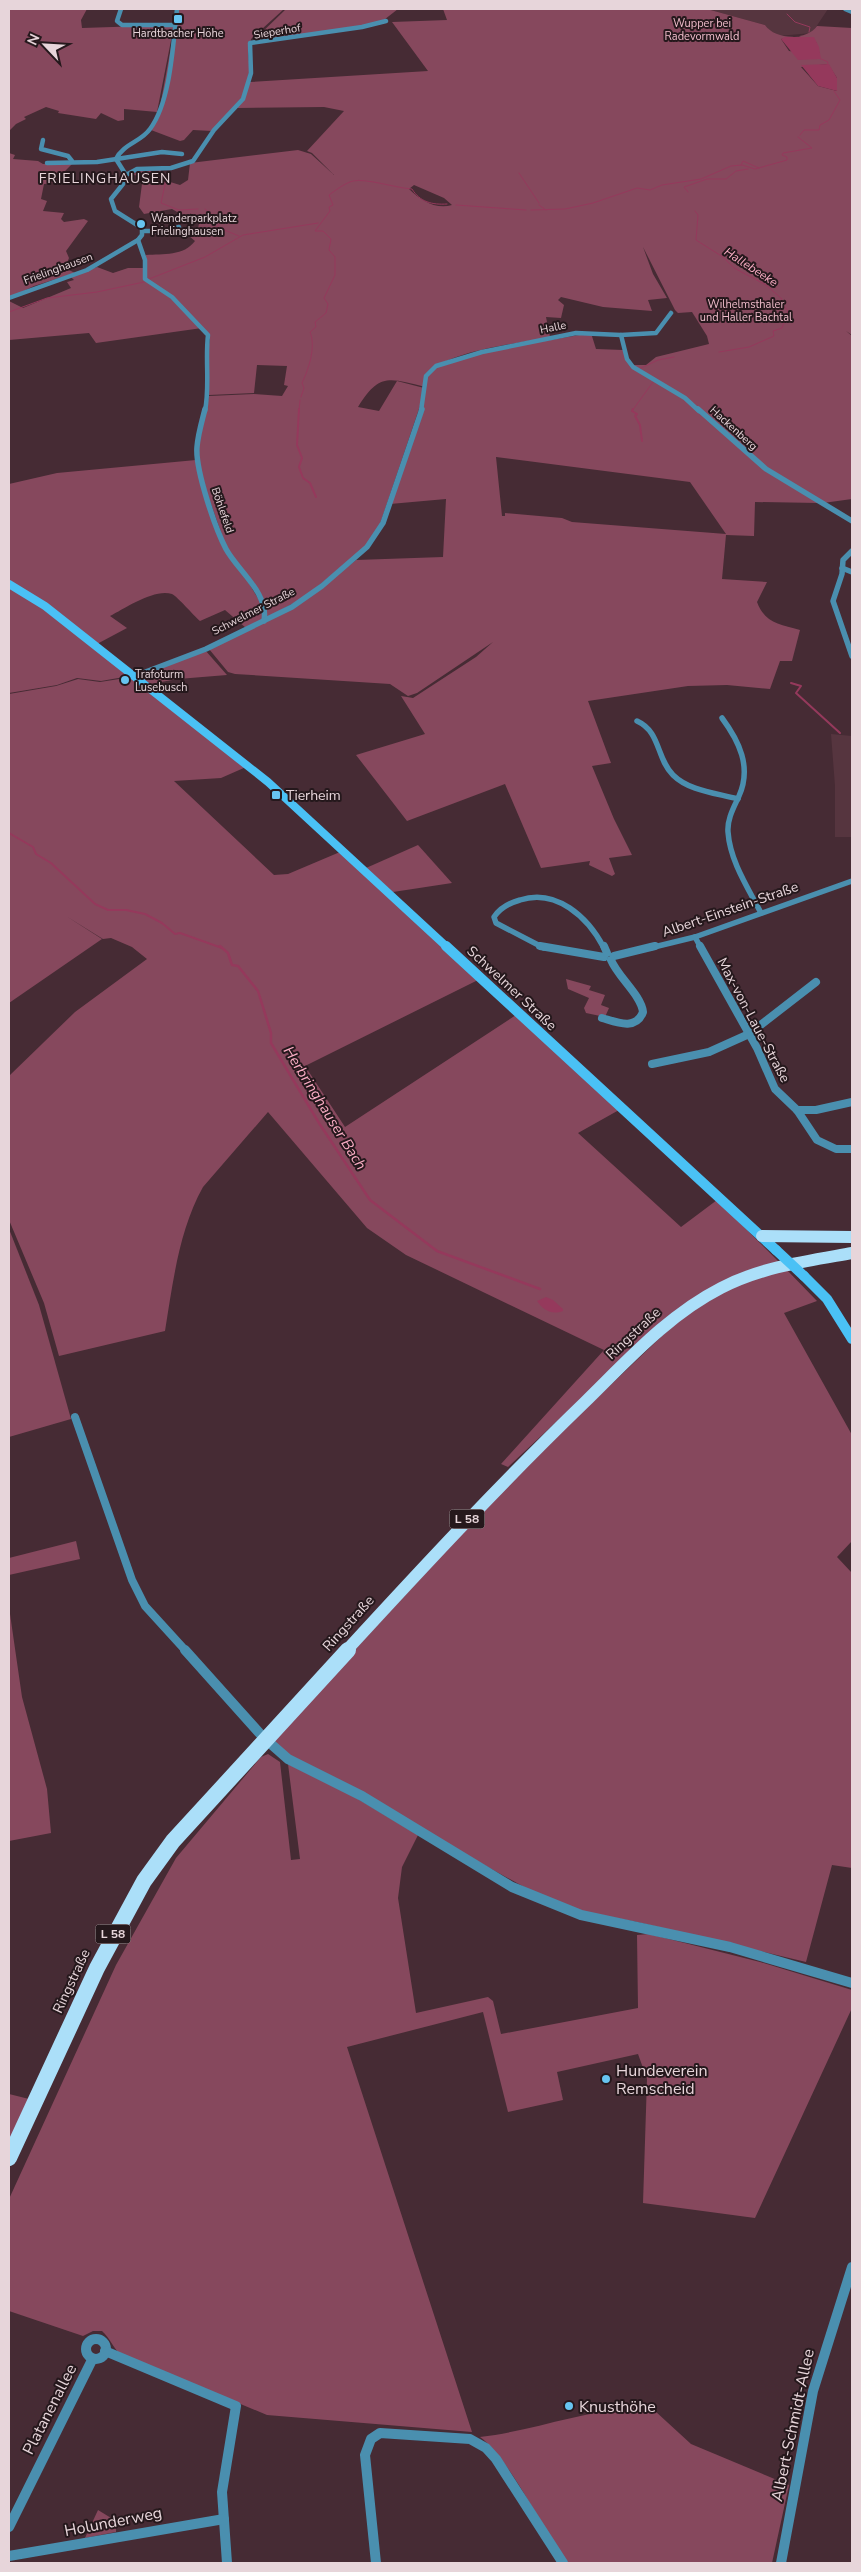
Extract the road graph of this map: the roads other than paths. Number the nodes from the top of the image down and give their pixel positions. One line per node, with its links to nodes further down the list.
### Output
1 (121, 9): 6 (street)
2 (177, 9): 6 (street)
3 (845, 9): 4 (street)
4 (852, 12)
5 (386, 21): 12 (street, Sieperhof)
6 (175, 24): 9 (street)
7 (43, 140): 10 (street)
8 (182, 154): 9 (street)
9 (116, 159): 10 (street); 12 (street)
10 (72, 161): 11 (street)
11 (47, 163)
12 (126, 175): 14 (street)
13 (179, 227): 14 (street)
14 (143, 231): 15 (street)
15 (138, 240): 16 (street, Frielinghausen); 25 (street, Böhlefeld)
16 (9, 298)
17 (671, 313): 18 (street, Halle)
18 (621, 335): 19 (street, Halle); 20 (street, Hackenberg)
19 (393, 491): 25 (street, Schwelmer Straße)
20 (852, 521)
21 (852, 551): 22 (street)
22 (842, 568): 23 (street); 26 (street)
23 (852, 572)
24 (9, 584): 27 (main road, Schwelmer Straße)
25 (264, 621): 27 (street, Schwelmer Straße)
26 (852, 656)
27 (135, 676): 42 (main road, Schwelmer Straße)
28 (722, 718): 30 (street)
29 (637, 721): 30 (street)
30 (738, 799): 32 (street)
31 (852, 881): 32 (street, Albert-Einstein-Straße)
32 (761, 913): 33 (street, Albert-Einstein-Straße)
33 (695, 937): 34 (street, Albert-Einstein-Straße); 37 (street, Max-von-Laue-Straße)
34 (609, 957): 34 (street); 36 (street)
35 (816, 982): 37 (street)
36 (602, 1018)
37 (749, 1034): 38 (street); 40 (street, Max-von-Laue-Straße)
38 (652, 1064)
39 (852, 1102): 40 (street)
40 (797, 1110): 41 (street, Max-von-Laue-Straße)
41 (852, 1149)
42 (762, 1236): 43 (main road); 45 (main road, Schwelmer Straße, bridge)
43 (852, 1237)
44 (852, 1253): 47 (main road, Ringstraße / L 58)
45 (852, 1340)
46 (75, 1417): 47 (street)
47 (264, 1740): 48 (street); 49 (main road, Ringstraße / L 58)
48 (852, 1983)
49 (9, 2158)
50 (852, 2267): 59 (street, Albert-Schmidt-Allee)
51 (106, 2351): 52 (street); 52 (street); 53 (street)
52 (92, 2360): 54 (street, Platanenallee)
53 (224, 2519): 55 (street, Holunderweg); 56 (street)
54 (9, 2527)
55 (9, 2556)
56 (228, 2563)
57 (376, 2563): 58 (street)
58 (563, 2563)
59 (781, 2563)

